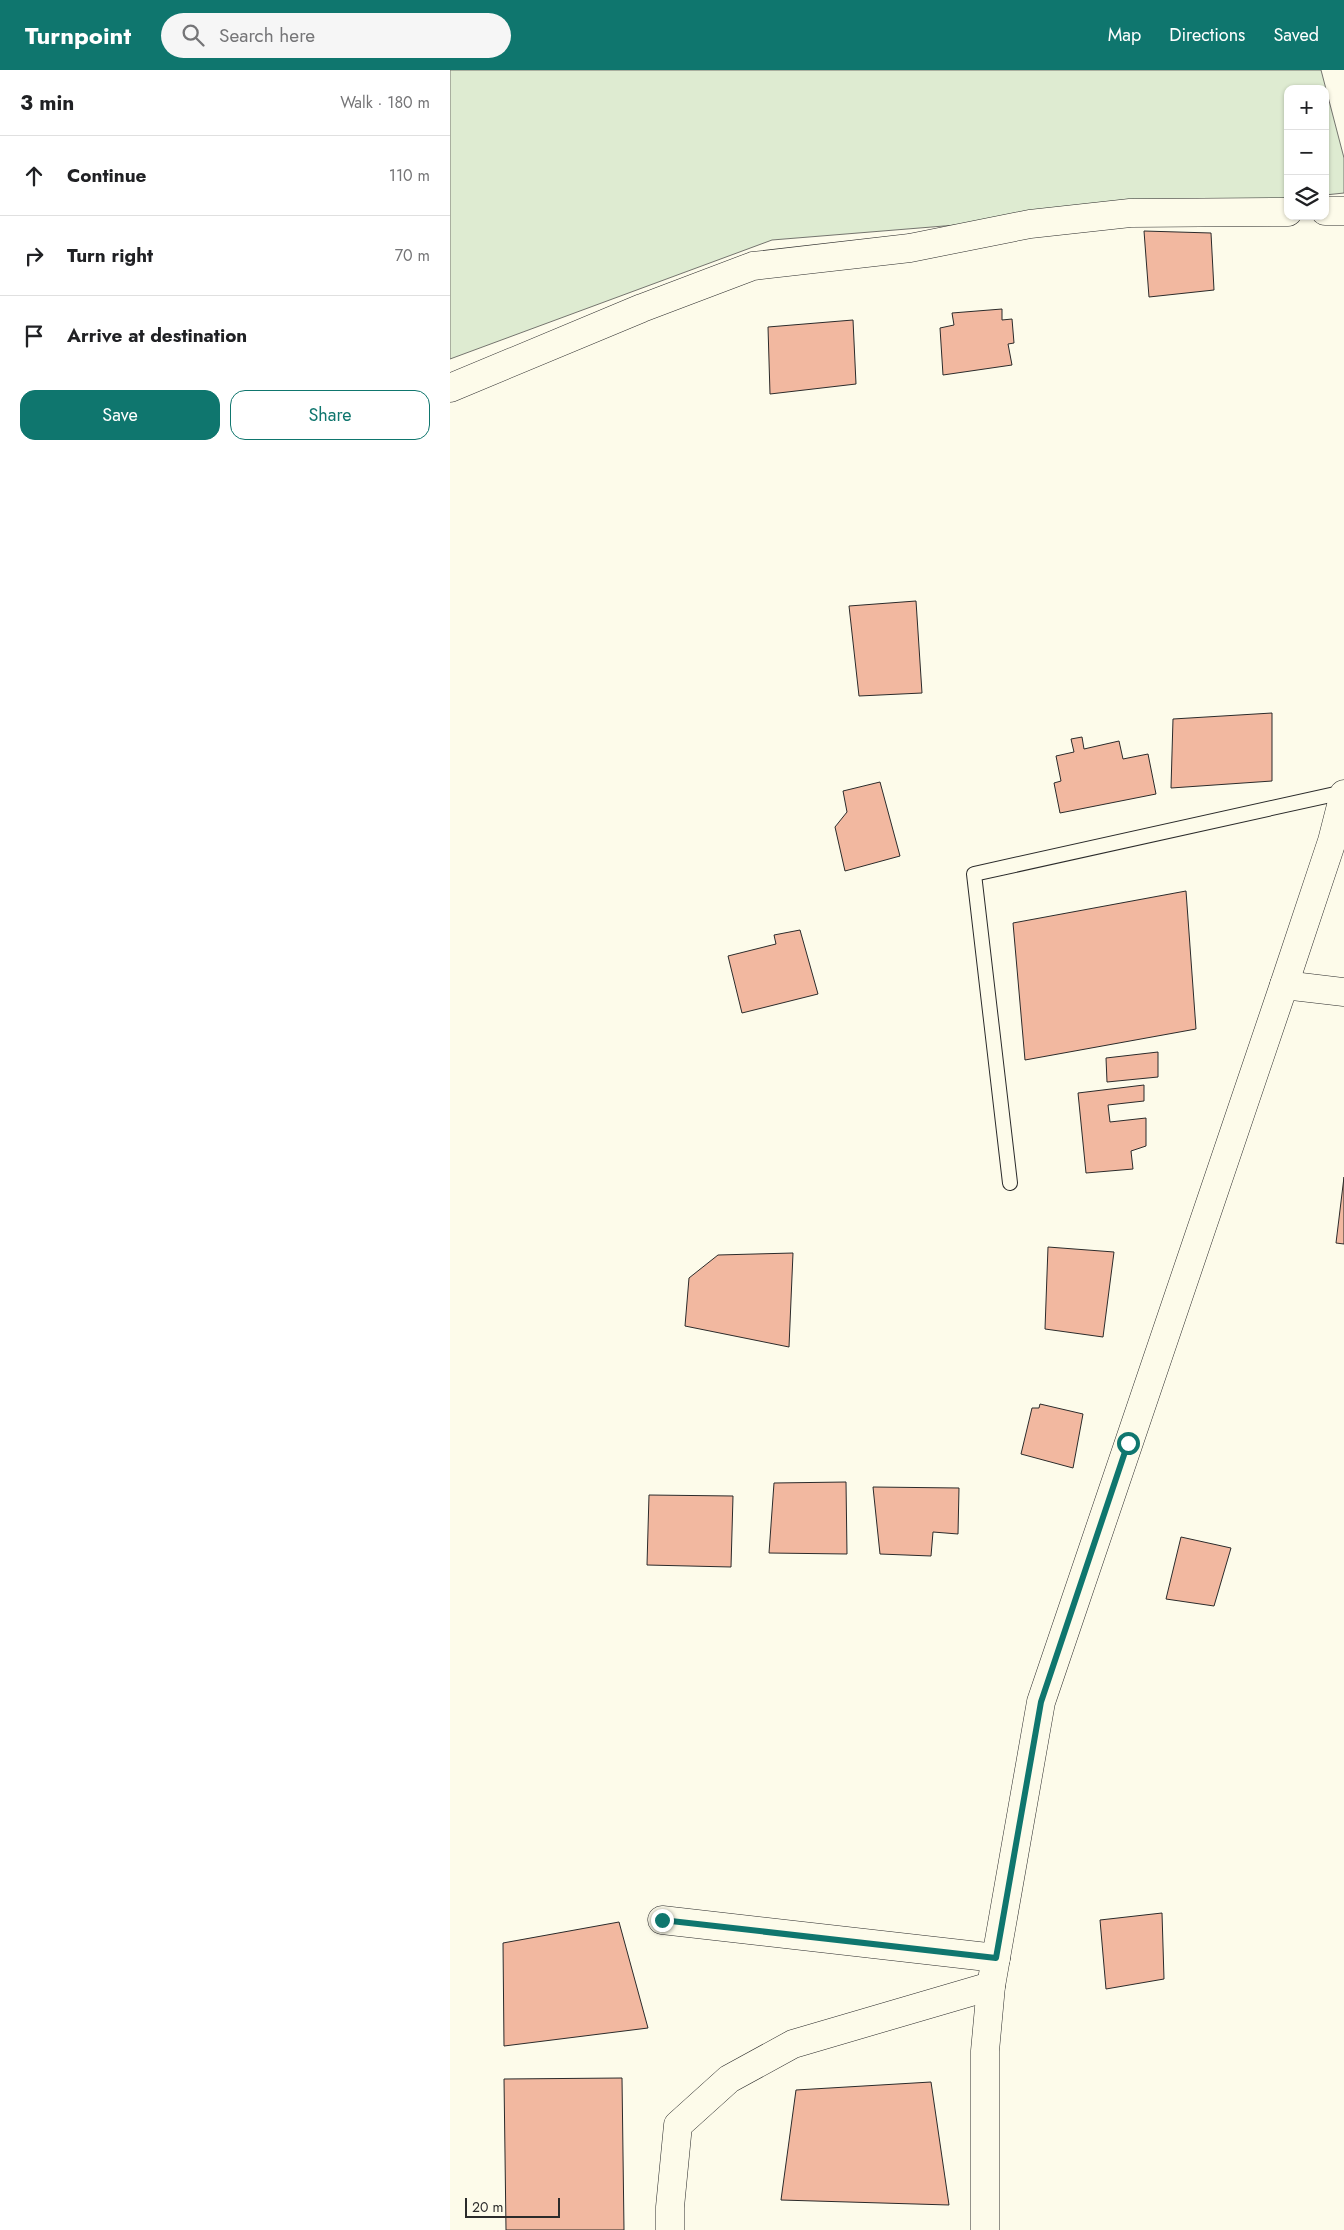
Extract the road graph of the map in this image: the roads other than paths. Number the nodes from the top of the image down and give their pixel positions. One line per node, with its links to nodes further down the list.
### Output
1 (1329, 211): 2 (street)
2 (1344, 211)
3 (1284, 212): 4 (street)
4 (450, 388)
5 (1344, 793): 6 (street); 8 (lane)
6 (1284, 984): 7 (street); 10 (street)
7 (1344, 992)
8 (1010, 1184)
9 (662, 1920): 10 (street)
10 (996, 1958): 11 (street)
11 (991, 1986): 12 (street); 13 (street)
12 (670, 2230)
13 (985, 2230)

